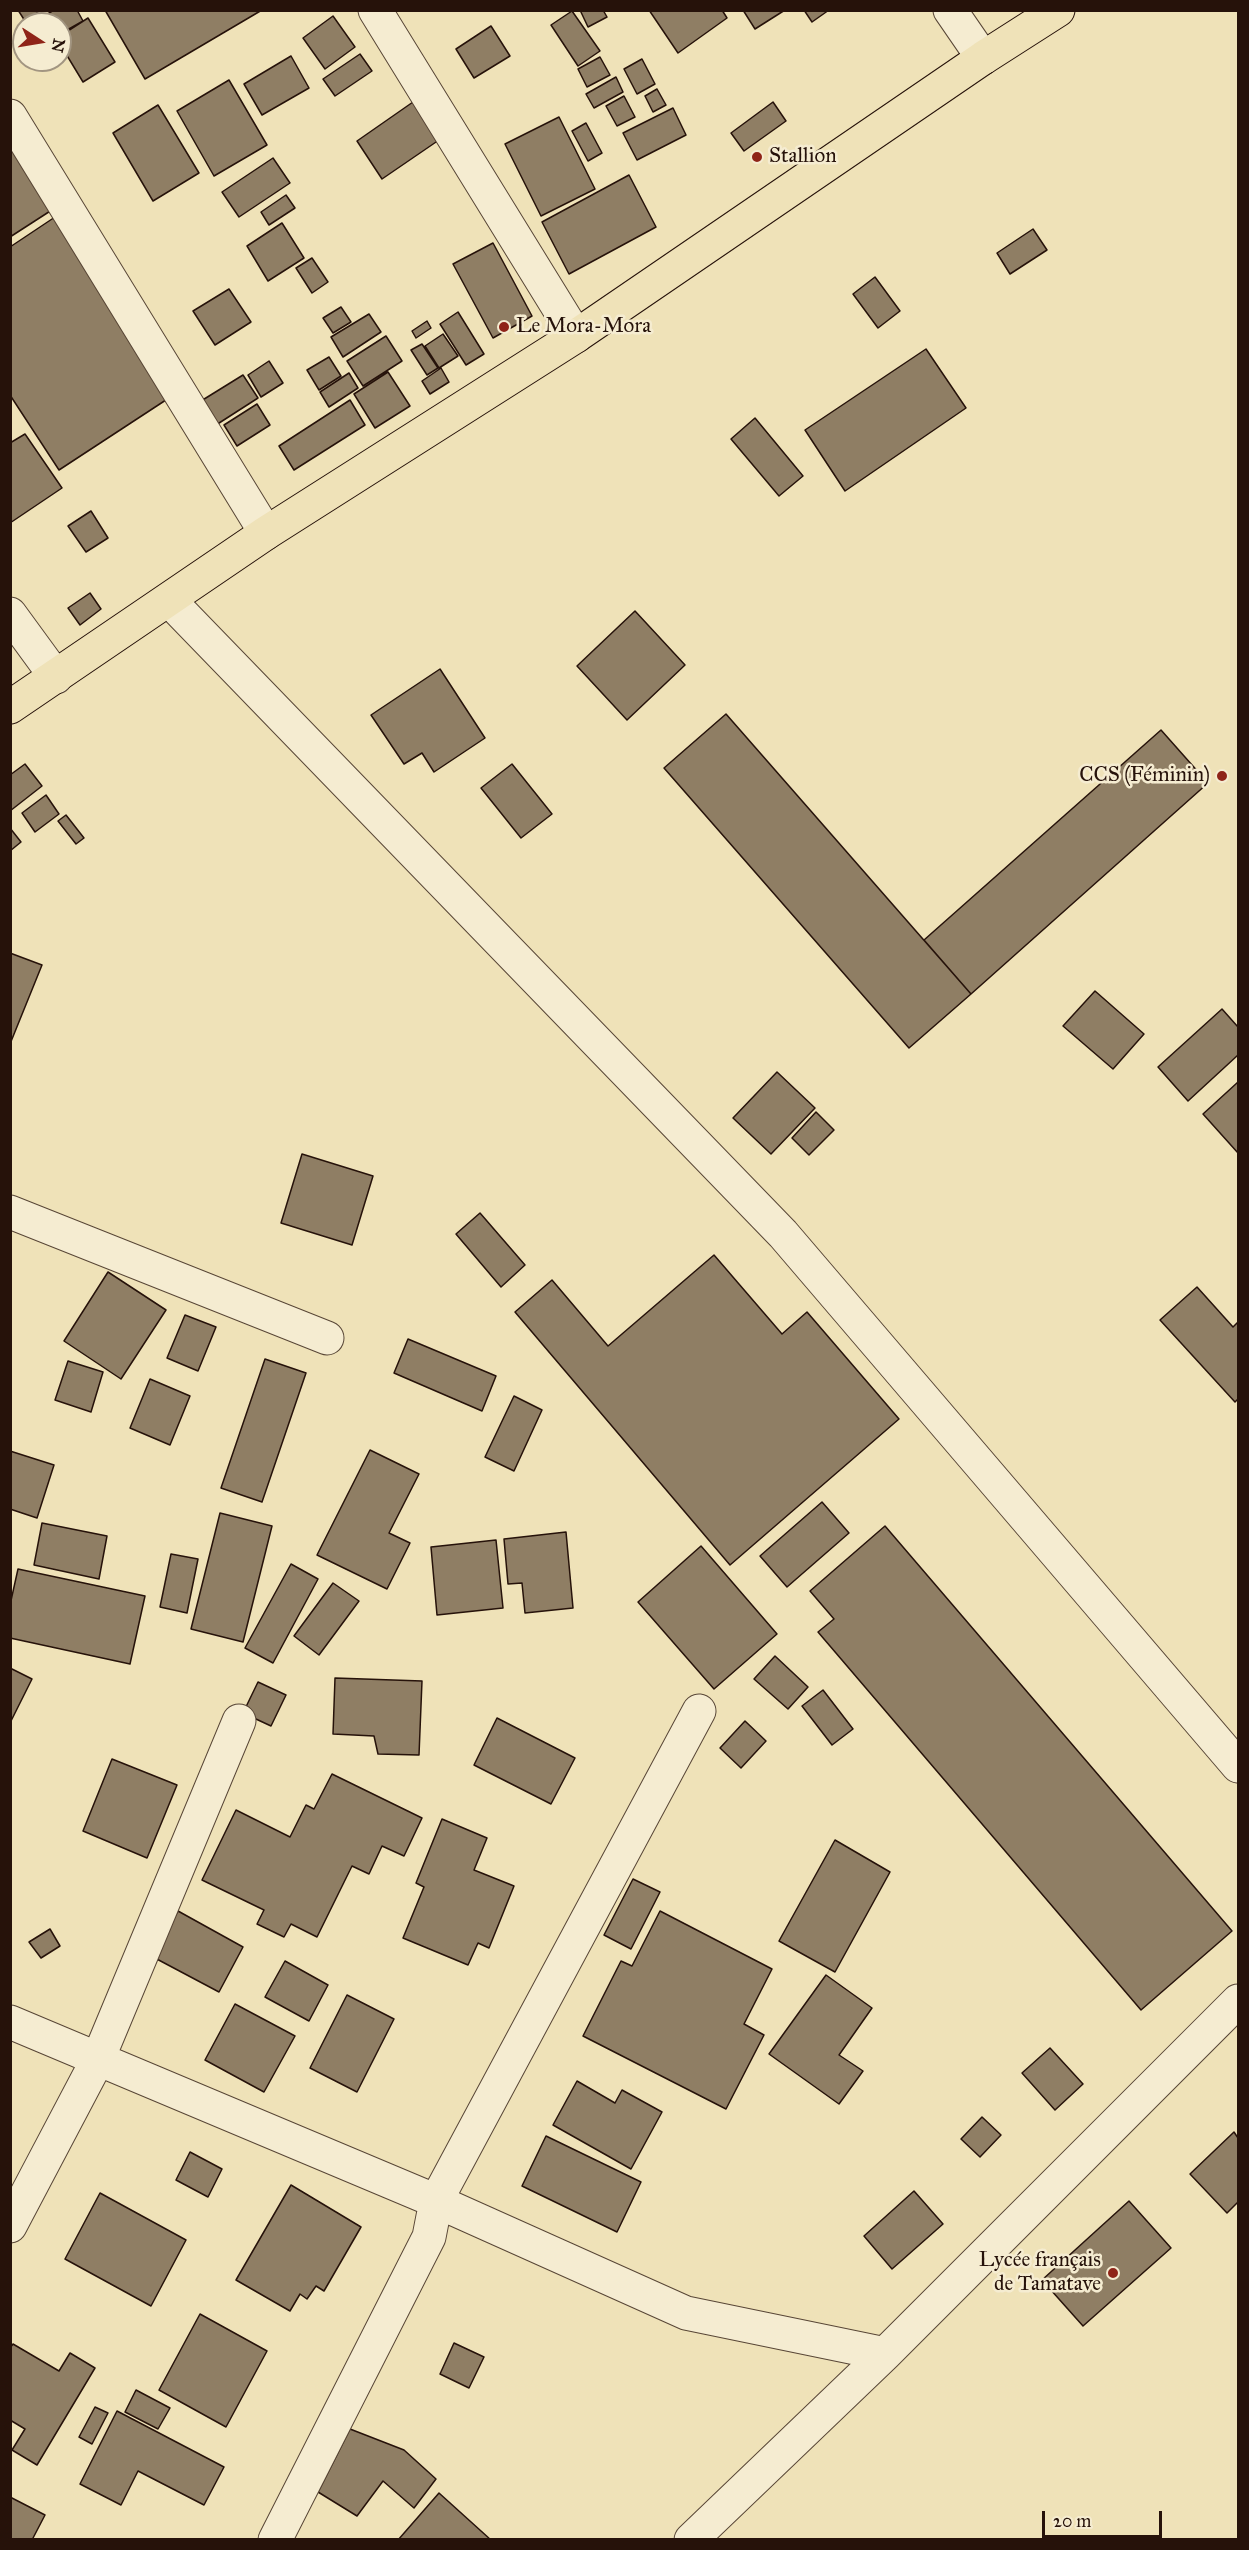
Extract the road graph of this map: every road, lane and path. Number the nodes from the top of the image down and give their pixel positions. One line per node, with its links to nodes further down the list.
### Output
1 (375, 10): 6 (street)
2 (950, 10): 4 (street)
3 (1058, 10): 4 (main road)
4 (983, 58): 6 (main road)
5 (10, 116): 7 (street)
6 (576, 336): 7 (main road)
7 (266, 533): 8 (main road)
8 (169, 600): 10 (main road); 16 (street)
9 (10, 614): 10 (street)
10 (56, 677): 11 (main road)
11 (10, 707)
12 (10, 1212): 13 (street)
13 (327, 1338)
14 (699, 1711): 20 (street)
15 (239, 1722): 19 (street)
16 (1239, 1766)
17 (1239, 2001): 22 (street)
18 (10, 2022): 19 (street)
19 (98, 2059): 20 (street); 21 (street)
20 (436, 2201): 22 (street); 23 (street)
21 (10, 2226)
22 (885, 2354): 24 (street)
23 (275, 2540)
24 (691, 2540)

